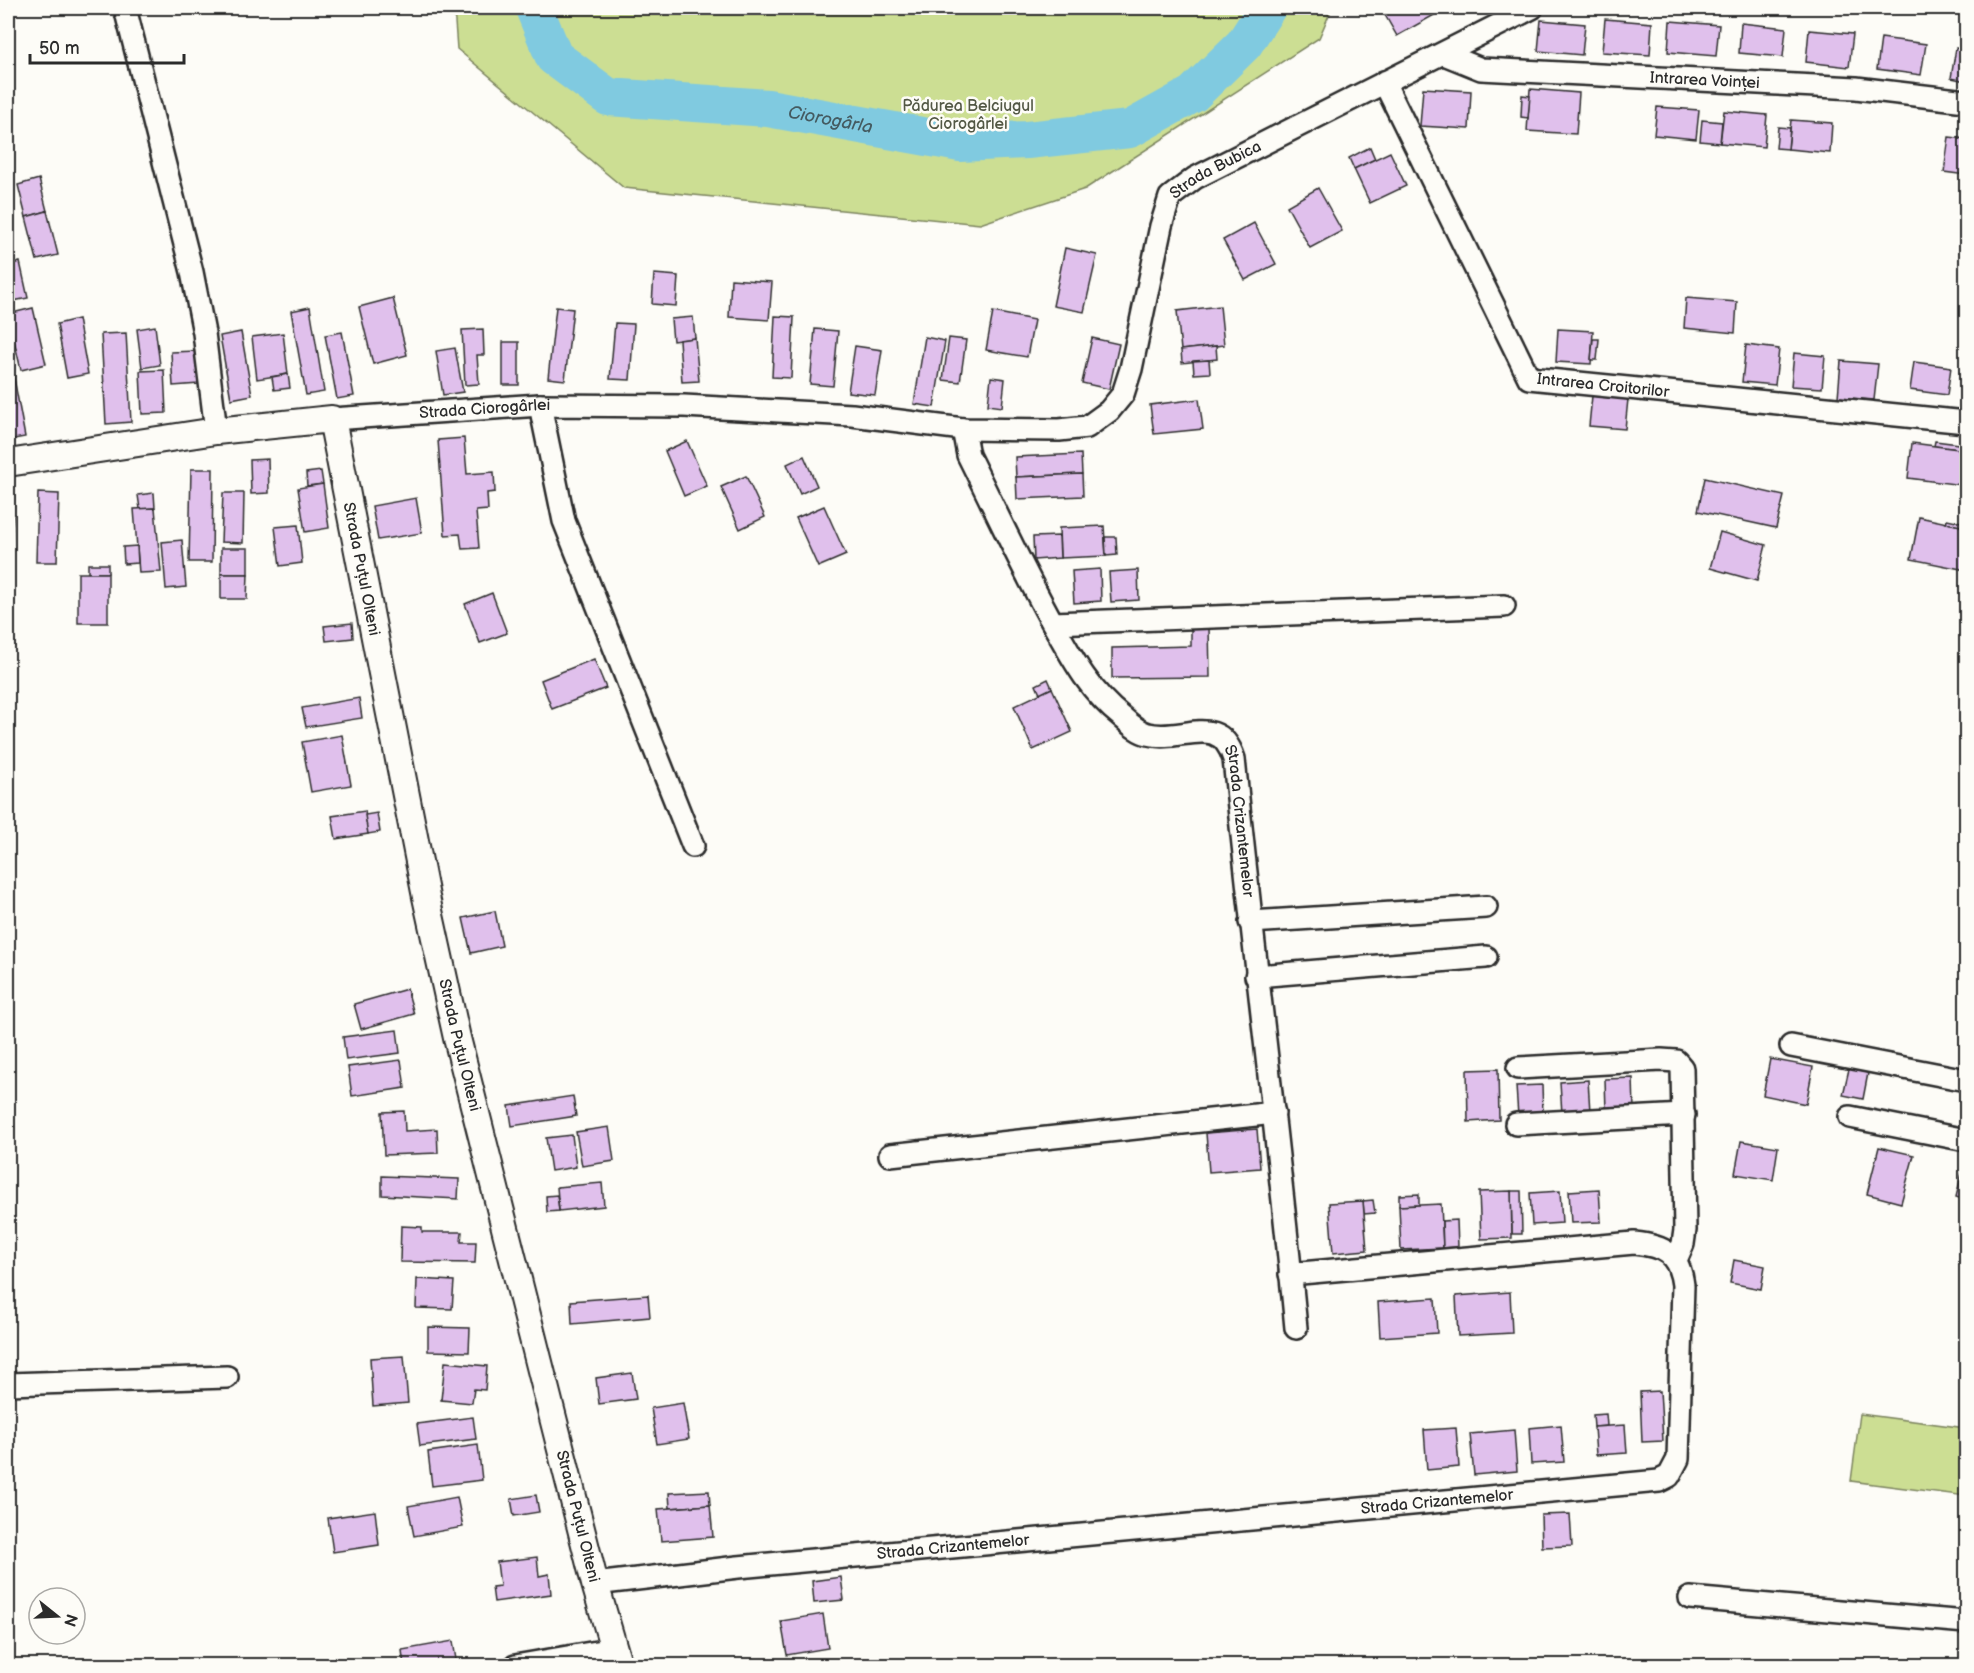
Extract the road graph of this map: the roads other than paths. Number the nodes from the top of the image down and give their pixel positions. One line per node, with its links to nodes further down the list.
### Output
1 (125, 8): 10 (street)
2 (1532, 8): 3 (street, Strada Bubica)
3 (1444, 54): 4 (street, Strada Bubica); 5 (street, Intrarea Voinței)
4 (1384, 82): 8 (street, Intrarea Croitorilor); 9 (street, Strada Bubica)
5 (1966, 101)
6 (540, 405): 7 (street, Strada Ciorogârlei); 9 (street, Strada Ciorogârlei); 14 (street)
7 (332, 418): 10 (street, Strada Ciorogârlei); 33 (street, Strada Puțul Olteni)
8 (1966, 422)
9 (963, 429): 13 (street, Strada Crizantemelor)
10 (216, 432): 11 (street, Strada Ciorogârlei)
11 (8, 463)
12 (1504, 606): 13 (street)
13 (1053, 623): 16 (street, Strada Crizantemelor)
14 (693, 846)
15 (1486, 907): 16 (street)
16 (1250, 922): 18 (street, Strada Crizantemelor)
17 (1486, 957): 18 (street)
18 (1256, 976): 22 (street, Strada Crizantemelor)
19 (1791, 1046): 21 (street)
20 (1518, 1068): 23 (street)
21 (1966, 1080)
22 (1274, 1113): 27 (street); 29 (street, Strada Crizantemelor)
23 (1684, 1115): 25 (street); 28 (street)
24 (1850, 1117): 26 (street)
25 (1516, 1124)
26 (1966, 1140)
27 (890, 1155)
28 (1676, 1260): 29 (street); 33 (street, Strada Crizantemelor)
29 (1290, 1274): 30 (street, Strada Crizantemelor)
30 (1296, 1328)
31 (227, 1377): 32 (street)
32 (8, 1384)
33 (595, 1584): 36 (street, Strada Puțul Olteni)
34 (1690, 1598): 35 (street)
35 (1966, 1622)
36 (617, 1657): 37 (street)
37 (515, 1665)

